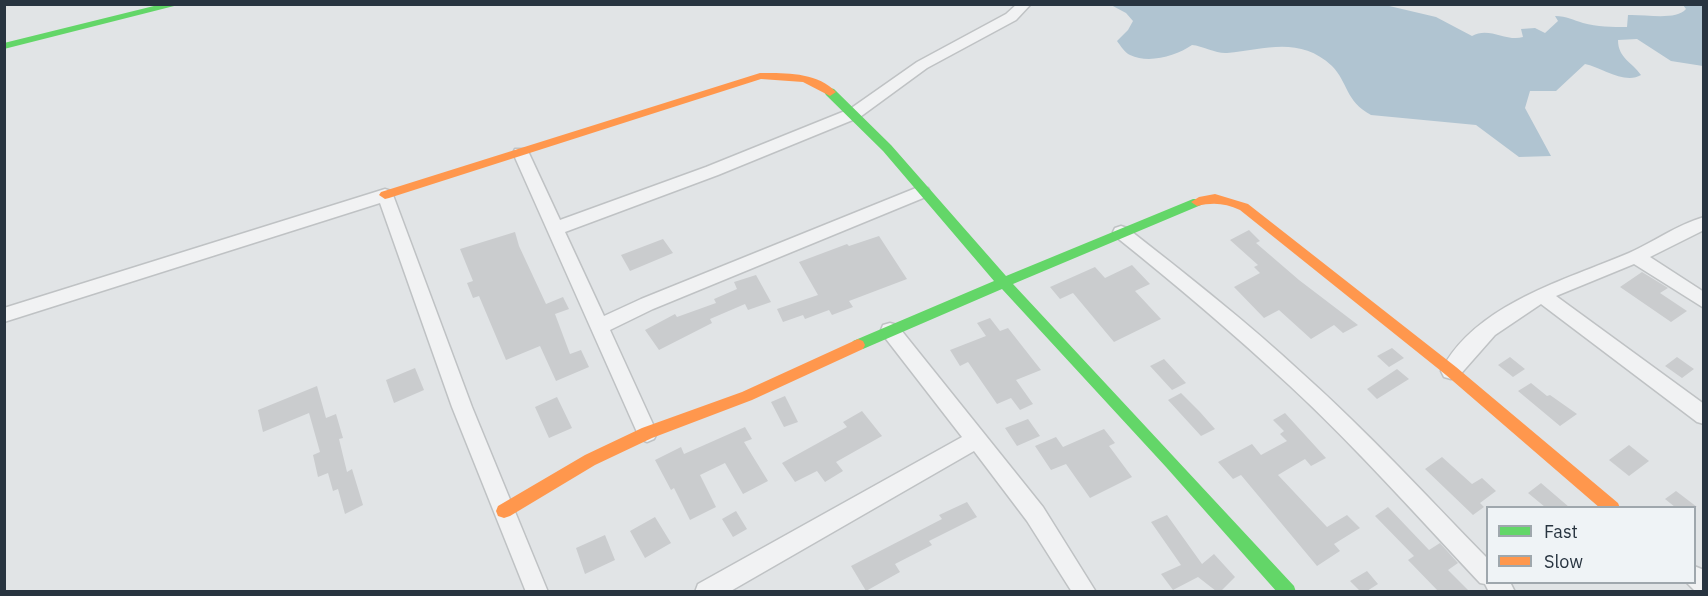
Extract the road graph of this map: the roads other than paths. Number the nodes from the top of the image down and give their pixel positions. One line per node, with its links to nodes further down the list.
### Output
1 (177, 4): 5 (street)
2 (1025, 4): 6 (street)
3 (95, 9): 4 (street)
4 (25, 27)
5 (4, 46)
6 (855, 113): 7 (street); 8 (street); 11 (street)
7 (521, 153): 9 (street); 11 (street)
8 (922, 192): 14 (street); 18 (street)
9 (385, 195): 17 (street); 25 (street)
10 (1704, 223): 13 (street)
11 (557, 228): 18 (street)
12 (1121, 231): 14 (street); 20 (street); 26 (street)
13 (1636, 257): 15 (street); 16 (street)
14 (1004, 282): 19 (street); 30 (street)
15 (1543, 296): 20 (street); 21 (street)
16 (1704, 301)
17 (4, 315)
18 (599, 327): 22 (street)
19 (890, 330): 22 (street); 23 (street)
20 (1451, 371): 24 (street)
21 (1704, 416)
22 (647, 432): 25 (street)
23 (977, 439): 28 (street); 29 (street)
24 (1611, 506)
25 (504, 511): 27 (street)
26 (1486, 573)
27 (537, 591)
28 (706, 591)
29 (1085, 591)
30 (1288, 591)

